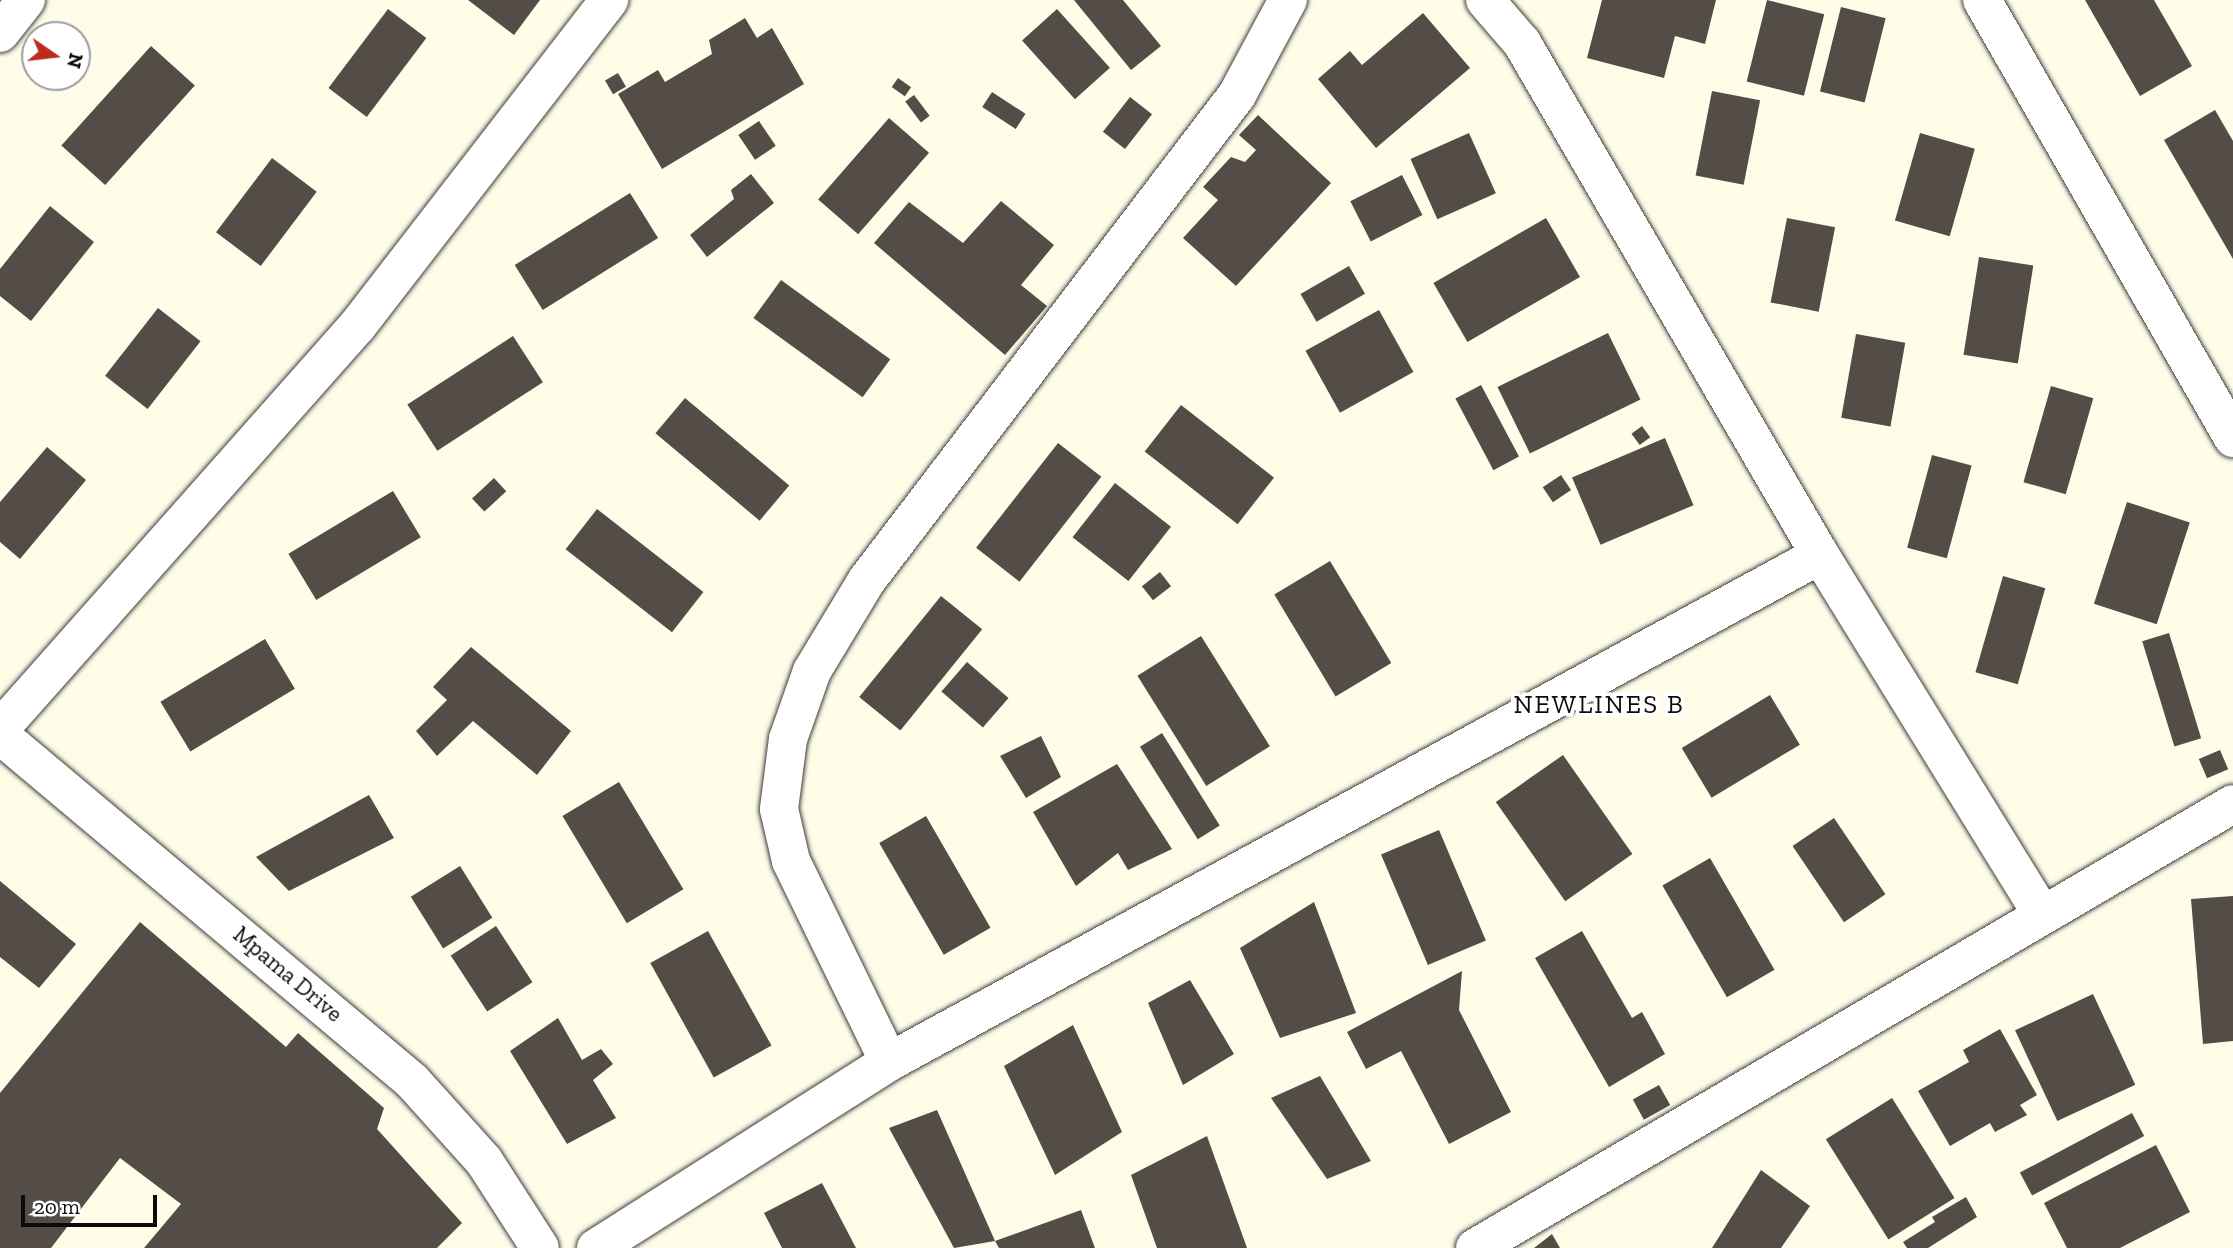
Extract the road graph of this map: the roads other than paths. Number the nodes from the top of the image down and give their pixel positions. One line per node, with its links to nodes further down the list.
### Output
1 (26, 0): 6 (street)
2 (609, 0): 9 (street)
3 (1288, 0): 13 (street)
4 (1485, 0): 8 (street)
5 (1982, 0): 7 (street)
6 (0, 33)
7 (2233, 438)
8 (1820, 555): 12 (street); 13 (street)
9 (0, 729)
10 (0, 735): 14 (street, Mpama Drive)
11 (2233, 804): 12 (street)
12 (2042, 915): 16 (street)
13 (889, 1062): 15 (street)
14 (540, 1248)
15 (596, 1248)
16 (1475, 1248)

